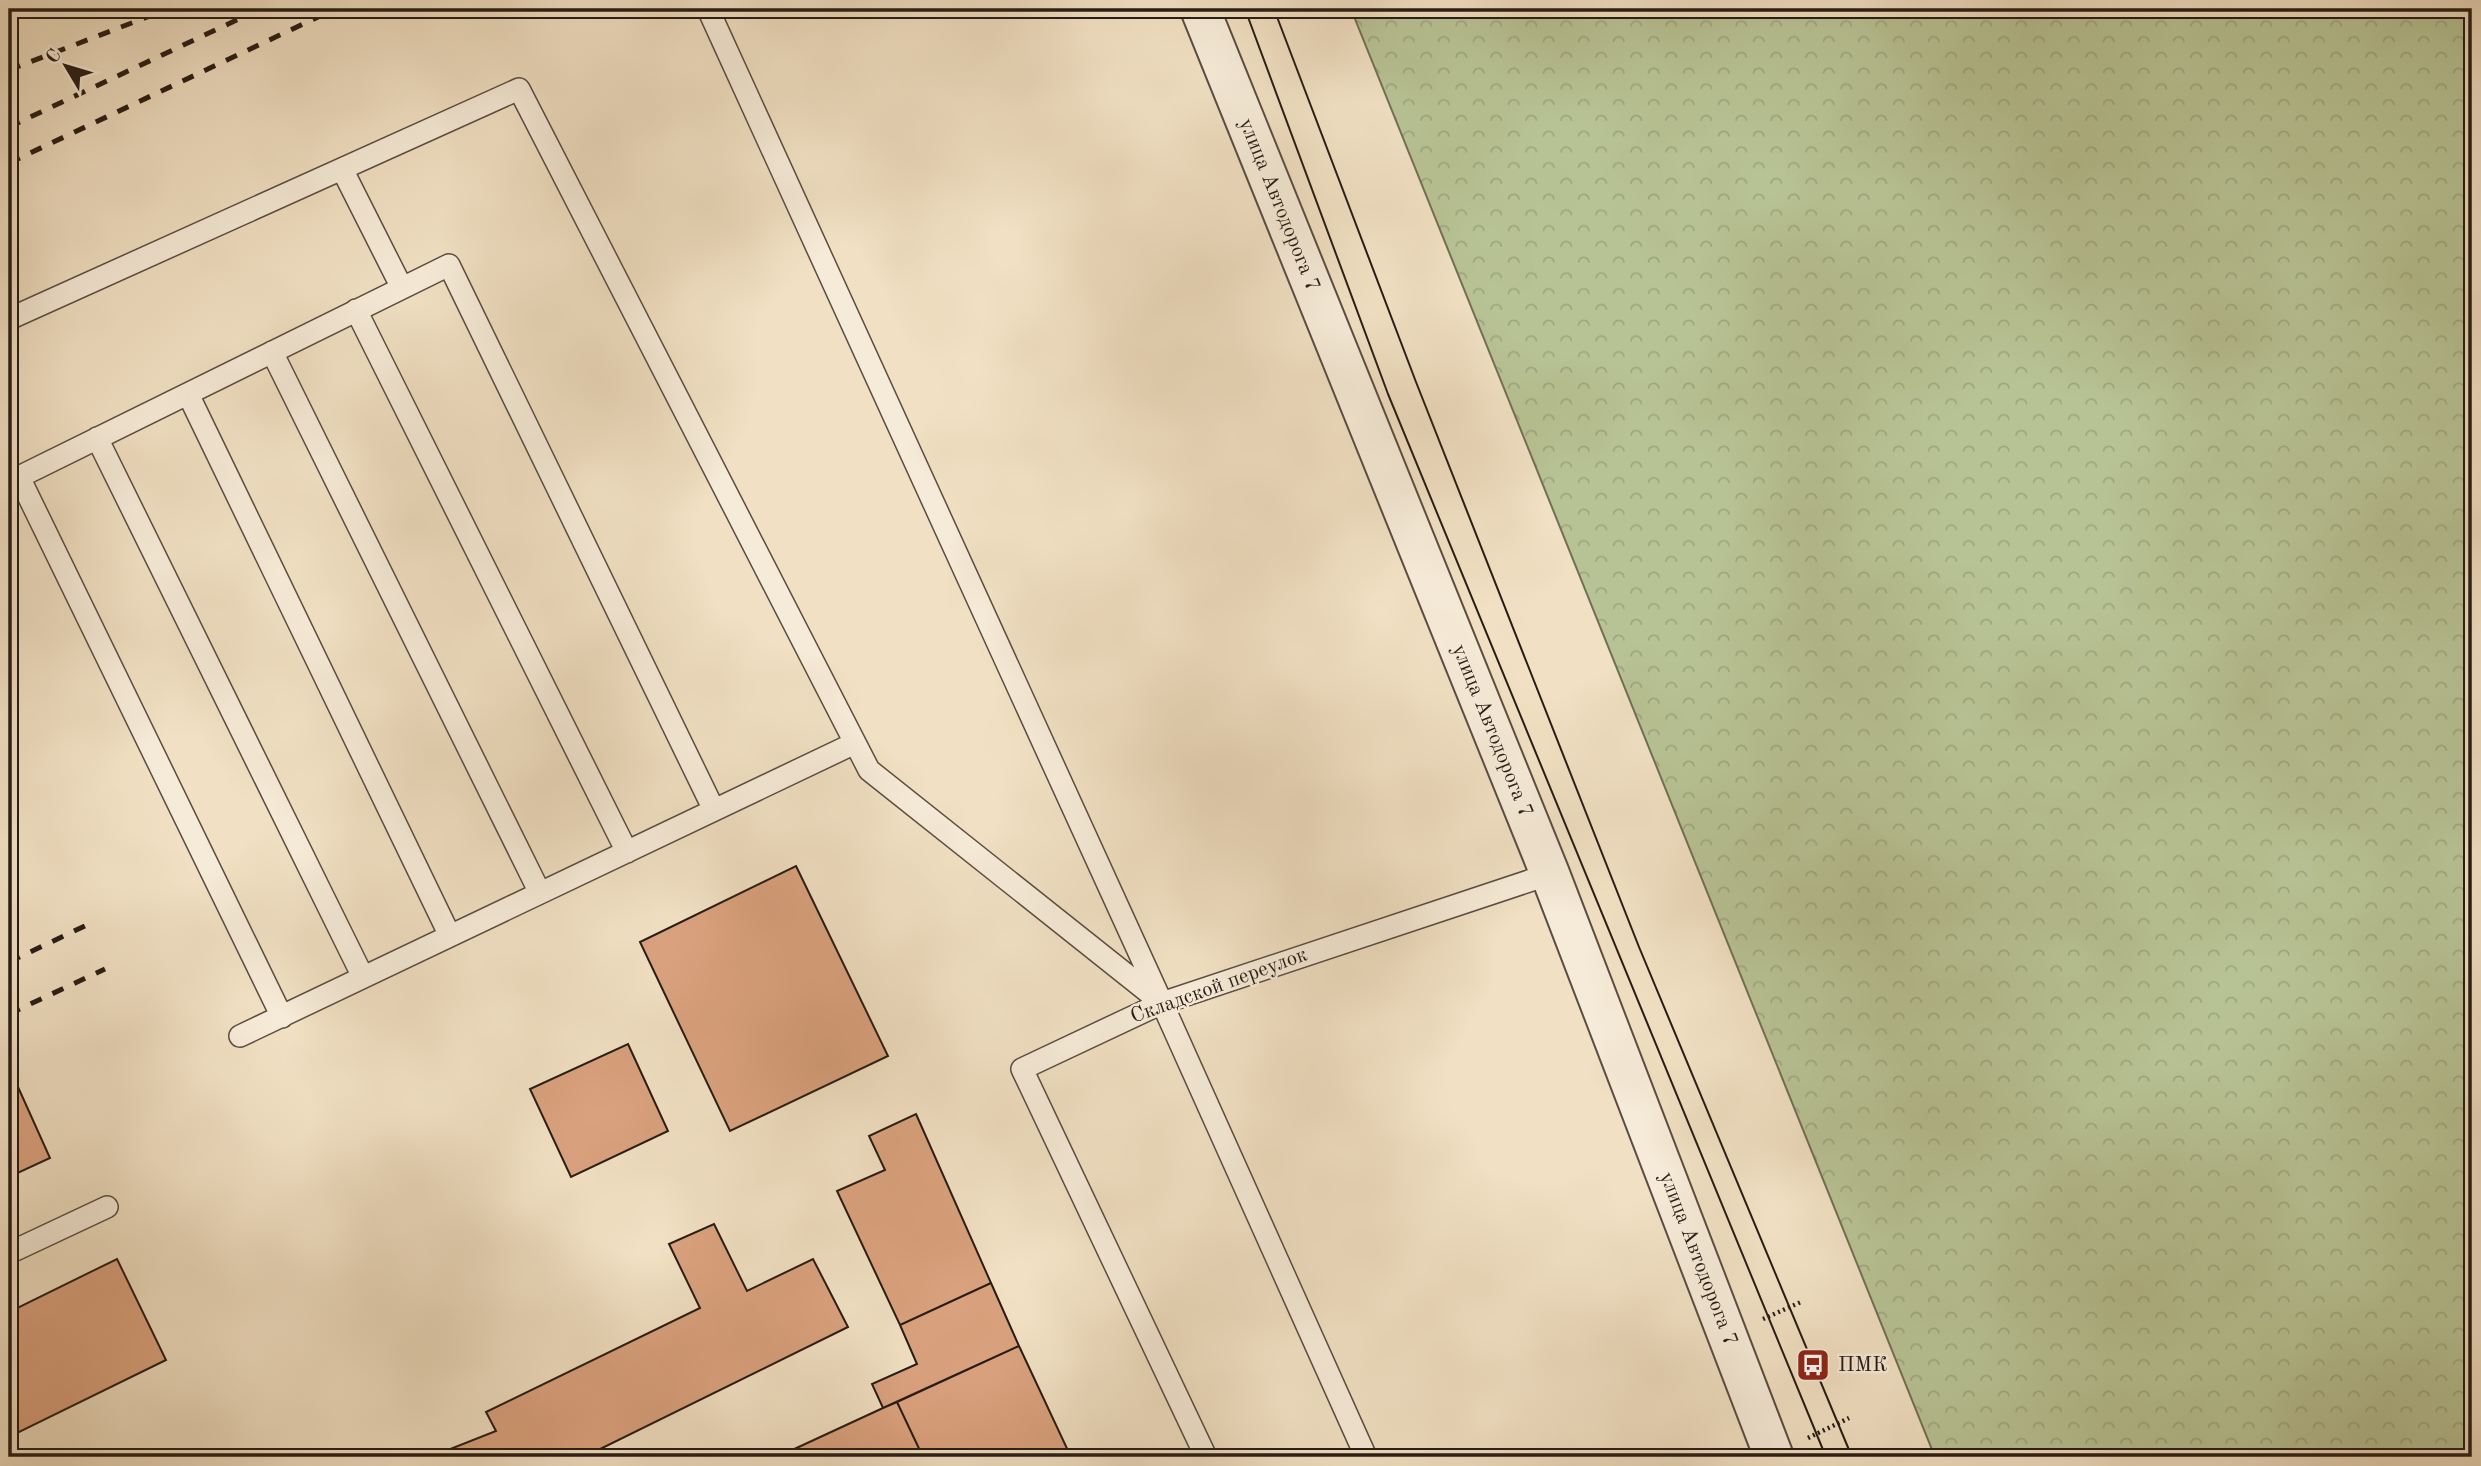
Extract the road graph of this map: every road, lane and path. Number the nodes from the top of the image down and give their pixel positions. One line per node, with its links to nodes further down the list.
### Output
1 (708, 9): 17 (lane)
2 (1200, 9): 13 (street, улица Автодорога 7)
3 (342, 169): 4 (lane); 6 (lane); 10 (lane)
4 (402, 288): 5 (lane); 11 (lane)
5 (356, 310): 7 (lane); 12 (lane)
6 (9, 319)
7 (272, 352): 8 (lane); 14 (lane)
8 (188, 394): 9 (lane); 15 (lane)
9 (97, 438): 16 (lane); 18 (lane)
10 (855, 743): 11 (lane); 17 (lane)
11 (714, 810): 12 (lane)
12 (627, 852): 14 (lane)
13 (1550, 874): 17 (lane, Складской переулок); 28 (street, улица Автодорога 7)
14 (540, 893): 15 (lane)
15 (450, 936): 16 (lane)
16 (363, 977): 18 (lane)
17 (1162, 1003): 26 (lane, Складской переулок); 27 (lane)
18 (282, 1017): 19 (lane)
19 (240, 1036)
20 (107, 1207): 21 (lane)
21 (9, 1253)
22 (1801, 1302): 23 (path)
23 (1757, 1321)
24 (1849, 1418): 25 (path)
25 (1807, 1439)
26 (1206, 1457)
27 (1366, 1457)
28 (1774, 1457)

